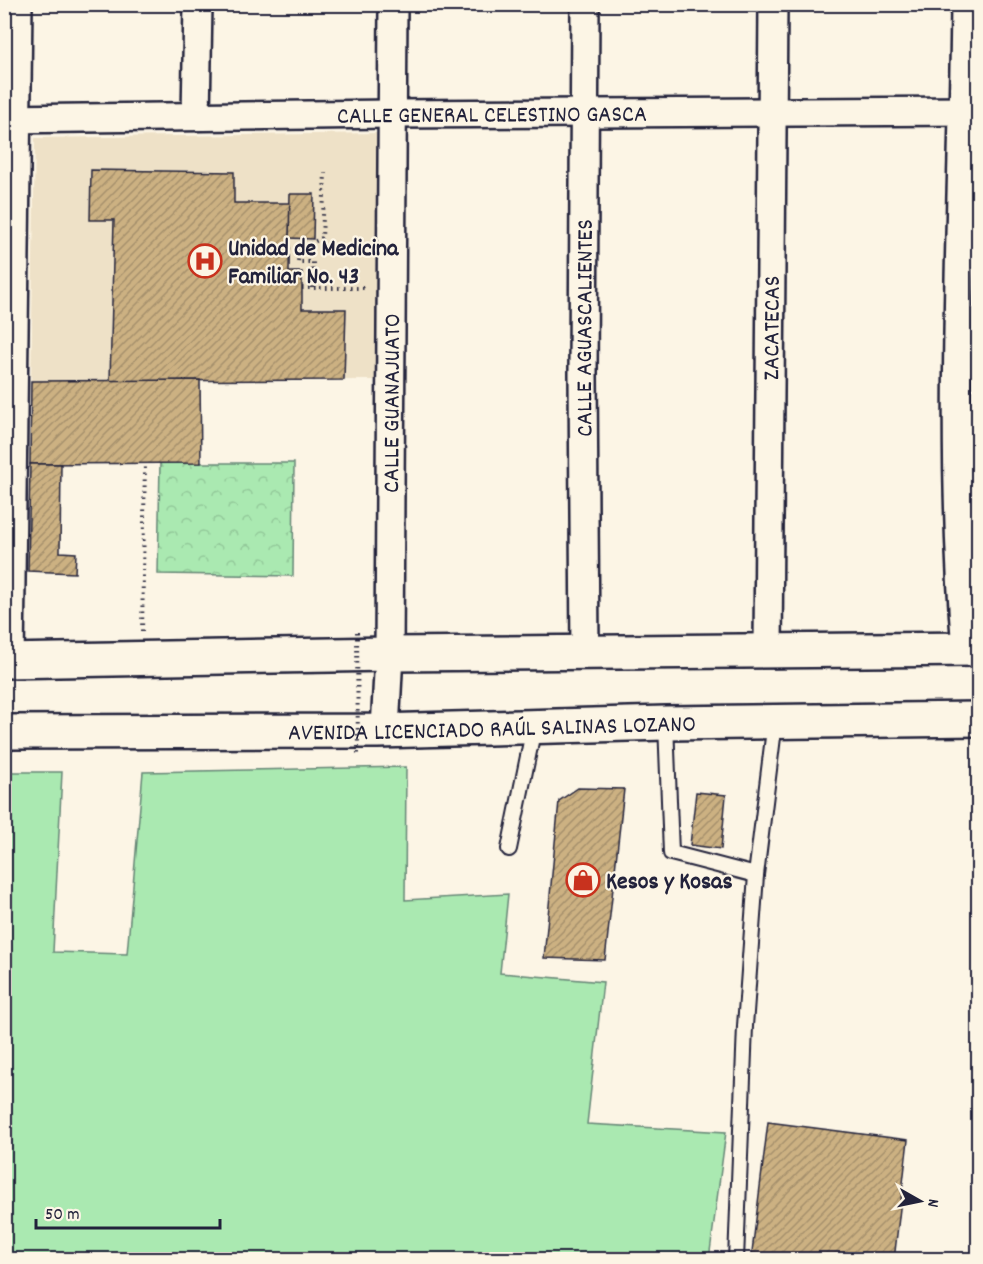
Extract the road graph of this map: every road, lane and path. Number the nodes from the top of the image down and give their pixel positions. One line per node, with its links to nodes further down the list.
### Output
1 (18, 4): 12 (street)
2 (198, 4): 11 (street)
3 (393, 4): 10 (street, CALLE GUANAJUATO)
4 (585, 4): 9 (street, CALLE AGUASCALIENTES)
5 (773, 4): 7 (street, ZACATECAS)
6 (965, 4): 8 (street)
7 (771, 112): 8 (street, CALLE GENERAL CELESTINO GASCA); 9 (street, CALLE GENERAL CELESTINO GASCA); 22 (street, ZACATECAS)
8 (971, 112): 21 (street)
9 (584, 113): 10 (street, CALLE GENERAL CELESTINO GASCA); 23 (street, CALLE AGUASCALIENTES)
10 (392, 114): 11 (street, CALLE GENERAL CELESTINO GASCA); 18 (street, CALLE GUANAJUATO)
11 (196, 116): 12 (street, CALLE GENERAL CELESTINO GASCA)
12 (10, 119): 26 (street)
13 (325, 173): 15 (path)
14 (289, 249): 15 (path)
15 (298, 249): 17 (path)
16 (302, 288): 17 (path)
17 (312, 288): 18 (path)
18 (391, 288): 24 (street, CALLE GUANAJUATO)
19 (145, 463): 25 (path)
20 (357, 632): 33 (path, bridge)
21 (972, 649): 22 (main road)
22 (768, 650): 23 (main road)
23 (585, 652): 24 (main road)
24 (389, 654): 25 (main road); 31 (street, CALLE GUANAJUATO)
25 (142, 658): 26 (main road)
26 (7, 661)
27 (978, 720): 28 (main road, AVENIDA LICENCIADO RAÚL SALINAS LOZANO)
28 (775, 721): 29 (main road, AVENIDA LICENCIADO RAÚL SALINAS LOZANO); 35 (lane)
29 (666, 723): 30 (main road, AVENIDA LICENCIADO RAÚL SALINAS LOZANO); 35 (lane)
30 (534, 727): 31 (main road, AVENIDA LICENCIADO RAÚL SALINAS LOZANO); 34 (lane)
31 (385, 730): 32 (main road, AVENIDA LICENCIADO RAÚL SALINAS LOZANO)
32 (4, 732)
33 (358, 754)
34 (508, 849)
35 (756, 875): 36 (lane)
36 (736, 1260)

